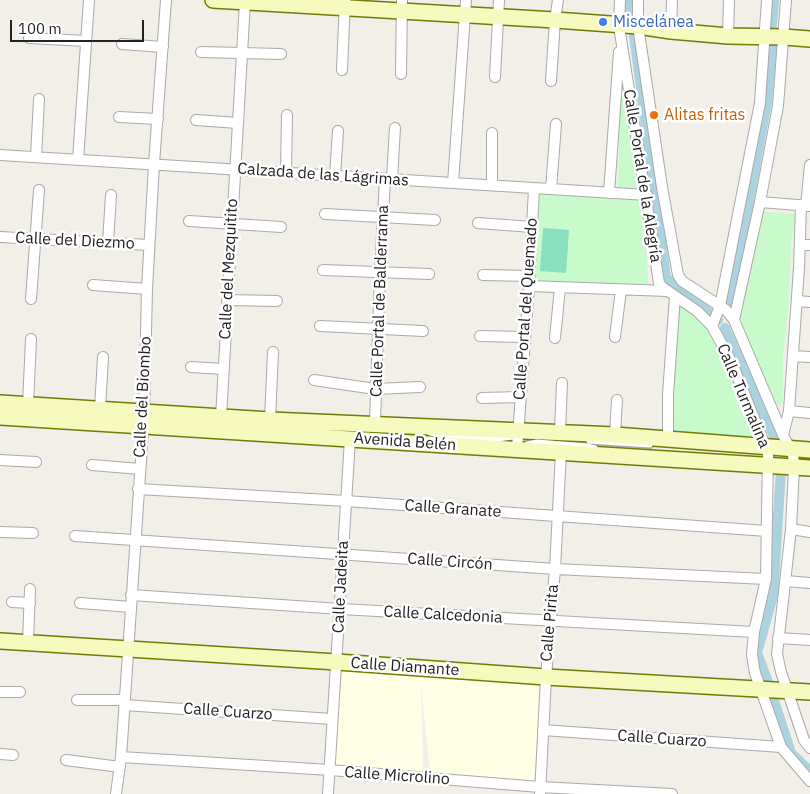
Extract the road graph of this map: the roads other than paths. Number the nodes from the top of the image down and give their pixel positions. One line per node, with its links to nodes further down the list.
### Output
1 (89, 0): 27 (street)
2 (166, 0): 29 (street, Calle del Biombo)
3 (213, 0): 12 (main road)
4 (499, 0): 17 (street)
5 (558, 0): 18 (street)
6 (620, 0): 20 (street, Calle Portal de la Alegría)
7 (638, 0): 19 (street, Calle Portal de la Alegría)
8 (672, 0): 21 (street)
9 (729, 0): 22 (street)
10 (767, 0): 23 (street, Calle Turmalina)
11 (786, 0): 24 (street, Calle Turmalina)
12 (245, 2): 13 (main road); 31 (street, Calle del Mezquitito)
13 (281, 2): 14 (main road)
14 (345, 4): 15 (main road); 33 (street)
15 (401, 6): 16 (main road); 34 (street)
16 (466, 8): 17 (main road); 56 (street)
17 (499, 17): 18 (main road); 35 (street)
18 (555, 20): 20 (main road); 36 (street)
19 (638, 26): 20 (main road); 21 (main road); 94 (street, Calle Portal de la Alegría)
20 (619, 30): 61 (street); 63 (street, Calle Portal de la Alegría)
21 (671, 31): 22 (main road)
22 (728, 36): 23 (main road)
23 (765, 37): 24 (main road); 94 (street, Calle Turmalina)
24 (784, 37): 26 (main road); 64 (street, Calle Turmalina)
25 (29, 38): 27 (street)
26 (810, 40)
27 (86, 41): 49 (street)
28 (122, 44): 29 (street)
29 (163, 47): 40 (street, Calle del Biombo)
30 (200, 52): 31 (street)
31 (242, 52): 32 (street); 42 (street, Calle del Mezquitito)
32 (282, 54)
33 (342, 70)
34 (401, 74)
35 (494, 77)
36 (551, 81)
37 (39, 99): 48 (street)
38 (287, 115): 53 (street)
39 (119, 117): 40 (street)
40 (158, 119): 50 (street, Calle del Biombo)
41 (196, 120): 42 (street)
42 (238, 122): 52 (street, Calle del Mezquitito)
43 (556, 124): 59 (street)
44 (395, 128): 55 (street, Calle Portal de Balderrama)
45 (338, 131): 54 (street)
46 (492, 133): 57 (street)
47 (0, 155): 48 (street, Calzada de las Lágrimas)
48 (36, 157): 49 (street, Calzada de las Lágrimas)
49 (78, 160): 50 (street, Calzada de las Lágrimas)
50 (154, 164): 52 (street, Calzada de las Lágrimas); 77 (street, Calle del Biombo)
51 (810, 165): 65 (street)
52 (235, 169): 53 (street, Calzada de las Lágrimas); 70 (street, Calle del Mezquitito)
53 (286, 173): 54 (street, Calzada de las Lágrimas)
54 (335, 176): 55 (street, Calzada de las Lágrimas)
55 (388, 179): 56 (street, Calzada de las Lágrimas); 67 (street, Calle Portal de Balderrama)
56 (453, 183): 57 (street, Calzada de las Lágrimas)
57 (492, 186): 58 (street, Calzada de las Lágrimas)
58 (534, 188): 59 (street, Calzada de las Lágrimas); 73 (street, Calle Portal del Quemado)
59 (550, 189): 61 (street, Calzada de las Lágrimas)
60 (39, 190): 75 (street)
61 (609, 193): 63 (street, Calzada de las Lágrimas)
62 (112, 195): 76 (street)
63 (646, 195): 88 (street, Calle Portal de la Alegría)
64 (760, 202): 65 (street); 95 (street, Calle Turmalina)
65 (806, 206): 78 (street)
66 (325, 214): 67 (street)
67 (383, 216): 68 (street); 80 (street, Calle Portal de Balderrama)
68 (435, 220)
69 (189, 221): 70 (street)
70 (232, 224): 72 (street); 90 (street, Calle del Mezquitito)
71 (478, 224): 73 (street)
72 (281, 227)
73 (532, 227): 83 (street, Calle Portal del Quemado)
74 (0, 237): 75 (street, Calle del Diezmo)
75 (36, 239): 76 (street, Calle del Diezmo); 89 (street)
76 (108, 242): 77 (street, Calle del Diezmo)
77 (149, 245): 86 (street, Calle del Biombo)
78 (805, 245): 92 (street)
79 (323, 270): 80 (street)
80 (380, 272): 81 (street); 98 (street, Calle Portal de Balderrama)
81 (429, 274)
82 (483, 275): 83 (street)
83 (529, 281): 85 (street); 102 (street, Calle Portal del Quemado)
84 (92, 285): 86 (street)
85 (560, 288): 87 (street); 103 (street)
86 (147, 289): 127 (street, Calle del Biombo)
87 (621, 290): 88 (street); 101 (street)
88 (672, 294): 97 (street, Calle Portal de la Alegría); 134 (street)
89 (31, 299)
90 (228, 300): 91 (street); 110 (street, Calle del Mezquitito)
91 (277, 301)
92 (797, 301): 93 (street); 106 (street)
93 (810, 302)
94 (720, 306): 95 (street, Calle Portal de la Alegría); 97 (street, Calle Turmalina)
95 (734, 320): 132 (street, Calle Turmalina)
96 (320, 326): 98 (street)
97 (712, 326): 140 (street, Calle Turmalina)
98 (379, 329): 99 (street); 114 (street, Calle Portal de Balderrama)
99 (423, 331)
100 (480, 336): 102 (street)
101 (616, 336)
102 (525, 337): 115 (street, Calle Portal del Quemado)
103 (555, 338)
104 (31, 339): 119 (street)
105 (273, 352): 128 (street)
106 (793, 356): 108 (street); 122 (street)
107 (103, 357): 121 (street)
108 (810, 357)
109 (191, 367): 110 (street)
110 (224, 369): 126 (street, Calle del Mezquitito)
111 (314, 380): 114 (street)
112 (562, 383): 130 (street)
113 (420, 388): 114 (street)
114 (375, 389): 129 (street, Calle Portal de Balderrama)
115 (520, 397): 116 (street); 135 (street, Calle Portal del Quemado)
116 (482, 398)
117 (617, 400): 131 (street)
118 (0, 403): 119 (main road, Avenida Belén)
119 (28, 405): 121 (main road, Avenida Belén)
120 (0, 408): 127 (lane)
121 (100, 409): 127 (main road, Avenida Belén)
122 (789, 411): 124 (street); 132 (street)
123 (0, 412): 127 (lane)
124 (810, 413)
125 (0, 417): 127 (main road, Avenida Belén)
126 (221, 417): 127 (main road, Avenida Belén); 128 (main road, Avenida Belén)
127 (143, 419): 133 (main road, Avenida Belén); 135 (lane); 135 (lane); 148 (street, Calle del Biombo)
128 (270, 420): 129 (main road, Avenida Belén)
129 (375, 423): 135 (main road, Avenida Belén)
130 (560, 432): 131 (main road, Avenida Belén); 135 (main road, Avenida Belén)
131 (615, 434): 134 (main road, Avenida Belén)
132 (782, 435): 142 (street, Calle Turmalina)
133 (350, 439): 135 (main road, Avenida Belén); 150 (street, Calle Jadeita)
134 (668, 439): 140 (main road, Avenida Belén)
135 (518, 440): 136 (lane); 139 (main road, Avenida Belén); 140 (lane)
136 (653, 445)
137 (720, 450): 140 (lane)
138 (810, 450): 142 (main road, Avenida Belén)
139 (561, 452): 140 (main road, Avenida Belén); 151 (street, Calle Pirita)
140 (768, 456): 142 (main road, Avenida Belén); 153 (street, Calle Turmalina)
141 (810, 456): 142 (lane)
142 (793, 458): 145 (lane); 147 (main road, Avenida Belén); 152 (street, Calle Turmalina)
143 (0, 460): 144 (street)
144 (36, 462)
145 (810, 463)
146 (92, 465): 148 (street)
147 (810, 468)
148 (140, 469): 149 (street, Calle del Biombo)
149 (138, 489): 150 (street, Calle Granate); 158 (street, Calle del Biombo)
150 (346, 501): 151 (street, Calle Granate); 159 (street, Calle Jadeita)
151 (557, 517): 153 (street, Calle Granate); 160 (street, Calle Pirita)
152 (791, 530): 155 (street); 162 (street, Calle Turmalina)
153 (767, 531): 161 (street, Calle Turmalina)
154 (0, 532): 156 (street)
155 (810, 532)
156 (33, 533)
157 (75, 536): 158 (street, Calle Circón)
158 (135, 540): 159 (street, Calle Circón); 165 (street, Calle del Biombo)
159 (343, 555): 160 (street, Calle Circón); 170 (street, Calle Jadeita)
160 (555, 569): 161 (street, Calle Circón); 171 (street, Calle Pirita)
161 (766, 579): 172 (street, Calle Turmalina)
162 (786, 581): 163 (street); 173 (street, Calle Turmalina)
163 (810, 583)
164 (30, 589): 167 (street)
165 (131, 595): 169 (street, Calle del Biombo); 170 (street, Calle Calcedonia)
166 (12, 602): 167 (street)
167 (30, 602): 176 (street)
168 (80, 603): 169 (street)
169 (131, 607): 177 (street, Calle del Biombo)
170 (341, 609): 171 (street, Calle Calcedonia); 178 (street, Calle Jadeita)
171 (551, 621): 172 (street, Calle Calcedonia); 179 (street, Calle Pirita)
172 (754, 632): 180 (street, Calle Turmalina)
173 (778, 638): 174 (street); 180 (street, Calle Turmalina)
174 (810, 640)
175 (0, 641): 176 (main road, Calle Diamante)
176 (28, 642): 177 (main road, Calle Diamante)
177 (127, 649): 178 (main road, Calle Diamante); 185 (street, Calle del Biombo)
178 (336, 662): 179 (main road, Calle Diamante); 186 (street, Calle Jadeita)
179 (546, 677): 180 (main road, Calle Diamante); 187 (street, Calle Pirita)
180 (774, 689): 183 (main road, Calle Diamante); 188 (street, Calle Turmalina); 189 (street, Calle Turmalina)
181 (0, 692): 182 (street)
182 (20, 692)
183 (810, 692)
184 (77, 700): 185 (street, Calle Cuarzo)
185 (124, 703): 186 (street, Calle Cuarzo); 193 (street, Calle del Biombo)
186 (332, 719): 194 (street, Calle Jadeita)
187 (543, 730): 188 (street, Calle Cuarzo); 196 (street, Calle Pirita)
188 (781, 747): 195 (street, Calle Turmalina)
189 (810, 748)
190 (0, 754): 191 (street)
191 (13, 755)
192 (66, 760): 193 (street, Calle Microlino)
193 (121, 762): 194 (street, Calle Microlino); 197 (street, Calle del Biombo)
194 (330, 770): 196 (street, Calle Microlino); 198 (street, Calle Jadeita)
195 (810, 782)
196 (540, 790): 199 (street, Calle Microlino)
197 (116, 794)
198 (328, 794)
199 (672, 794)

